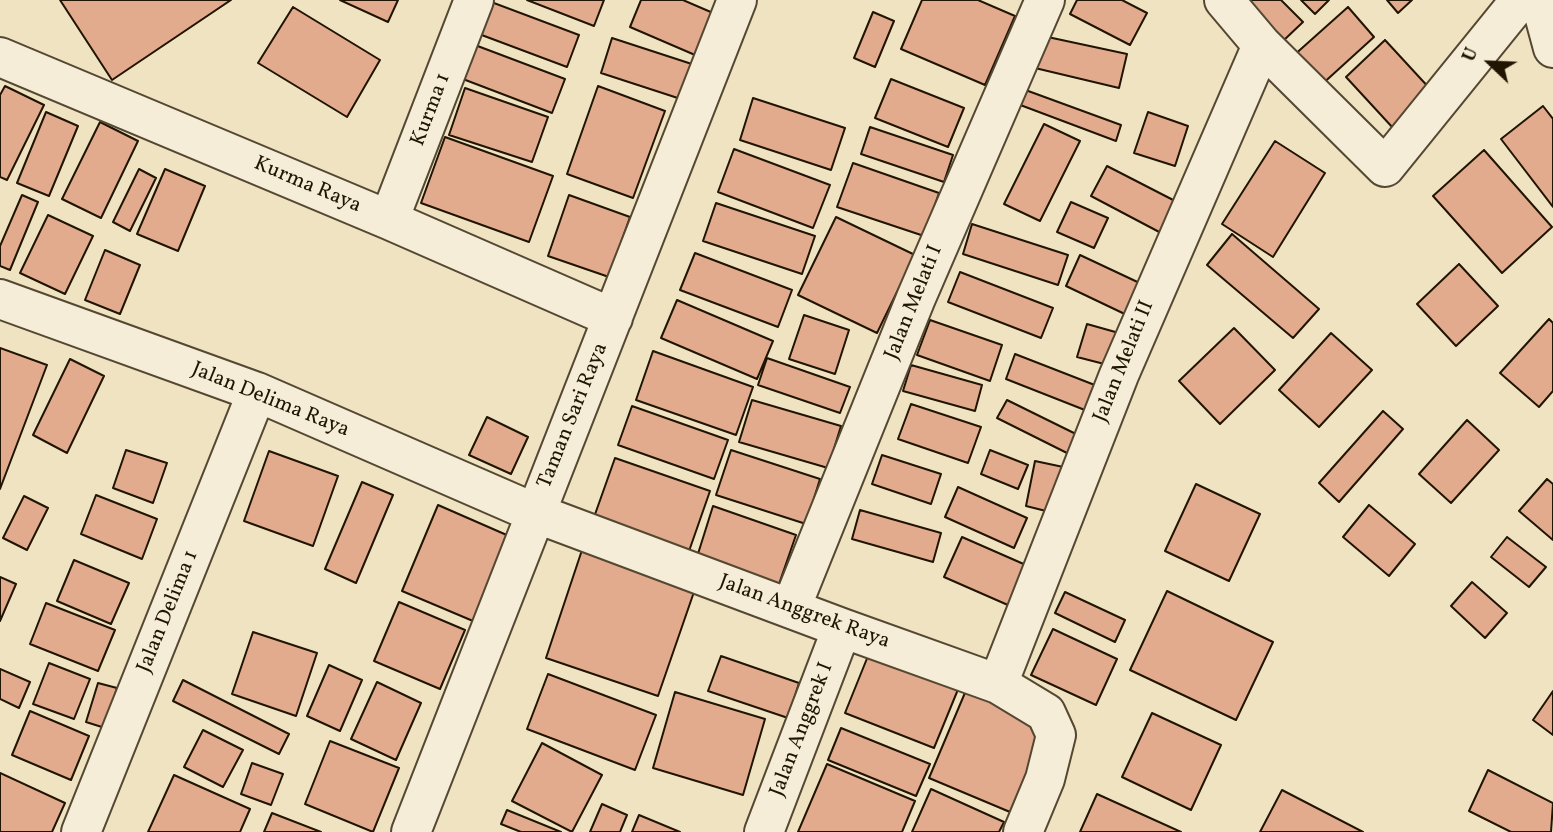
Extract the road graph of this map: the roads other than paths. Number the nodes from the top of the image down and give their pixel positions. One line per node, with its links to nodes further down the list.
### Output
1 (474, 0): 8 (street, Kurma 1)
2 (737, 0): 10 (street, Taman Sari Raya)
3 (1045, 0): 13 (street, Jalan Melati I)
4 (1224, 0): 6 (street)
5 (1534, 17): 6 (street)
6 (1262, 45): 15 (street, Jalan Melati II)
7 (0, 57): 8 (street, Kurma Raya)
8 (389, 220): 10 (street, Kurma Raya)
9 (0, 299): 11 (street, Jalan Delima Raya)
10 (613, 318): 12 (street, Taman Sari Raya)
11 (257, 392): 12 (street, Jalan Delima Raya); 16 (street, Jalan Delima 1)
12 (536, 513): 13 (street, Jalan Anggrek Raya); 17 (street, Taman Sari Raya)
13 (791, 608): 14 (street, Jalan Anggrek Raya)
14 (842, 628): 15 (street, Jalan Anggrek Raya); 18 (street, Jalan Anggrek I)
15 (998, 684): 19 (street, Jalan Anggrek Raya)
16 (81, 832)
17 (411, 832)
18 (764, 832)
19 (1023, 832)

